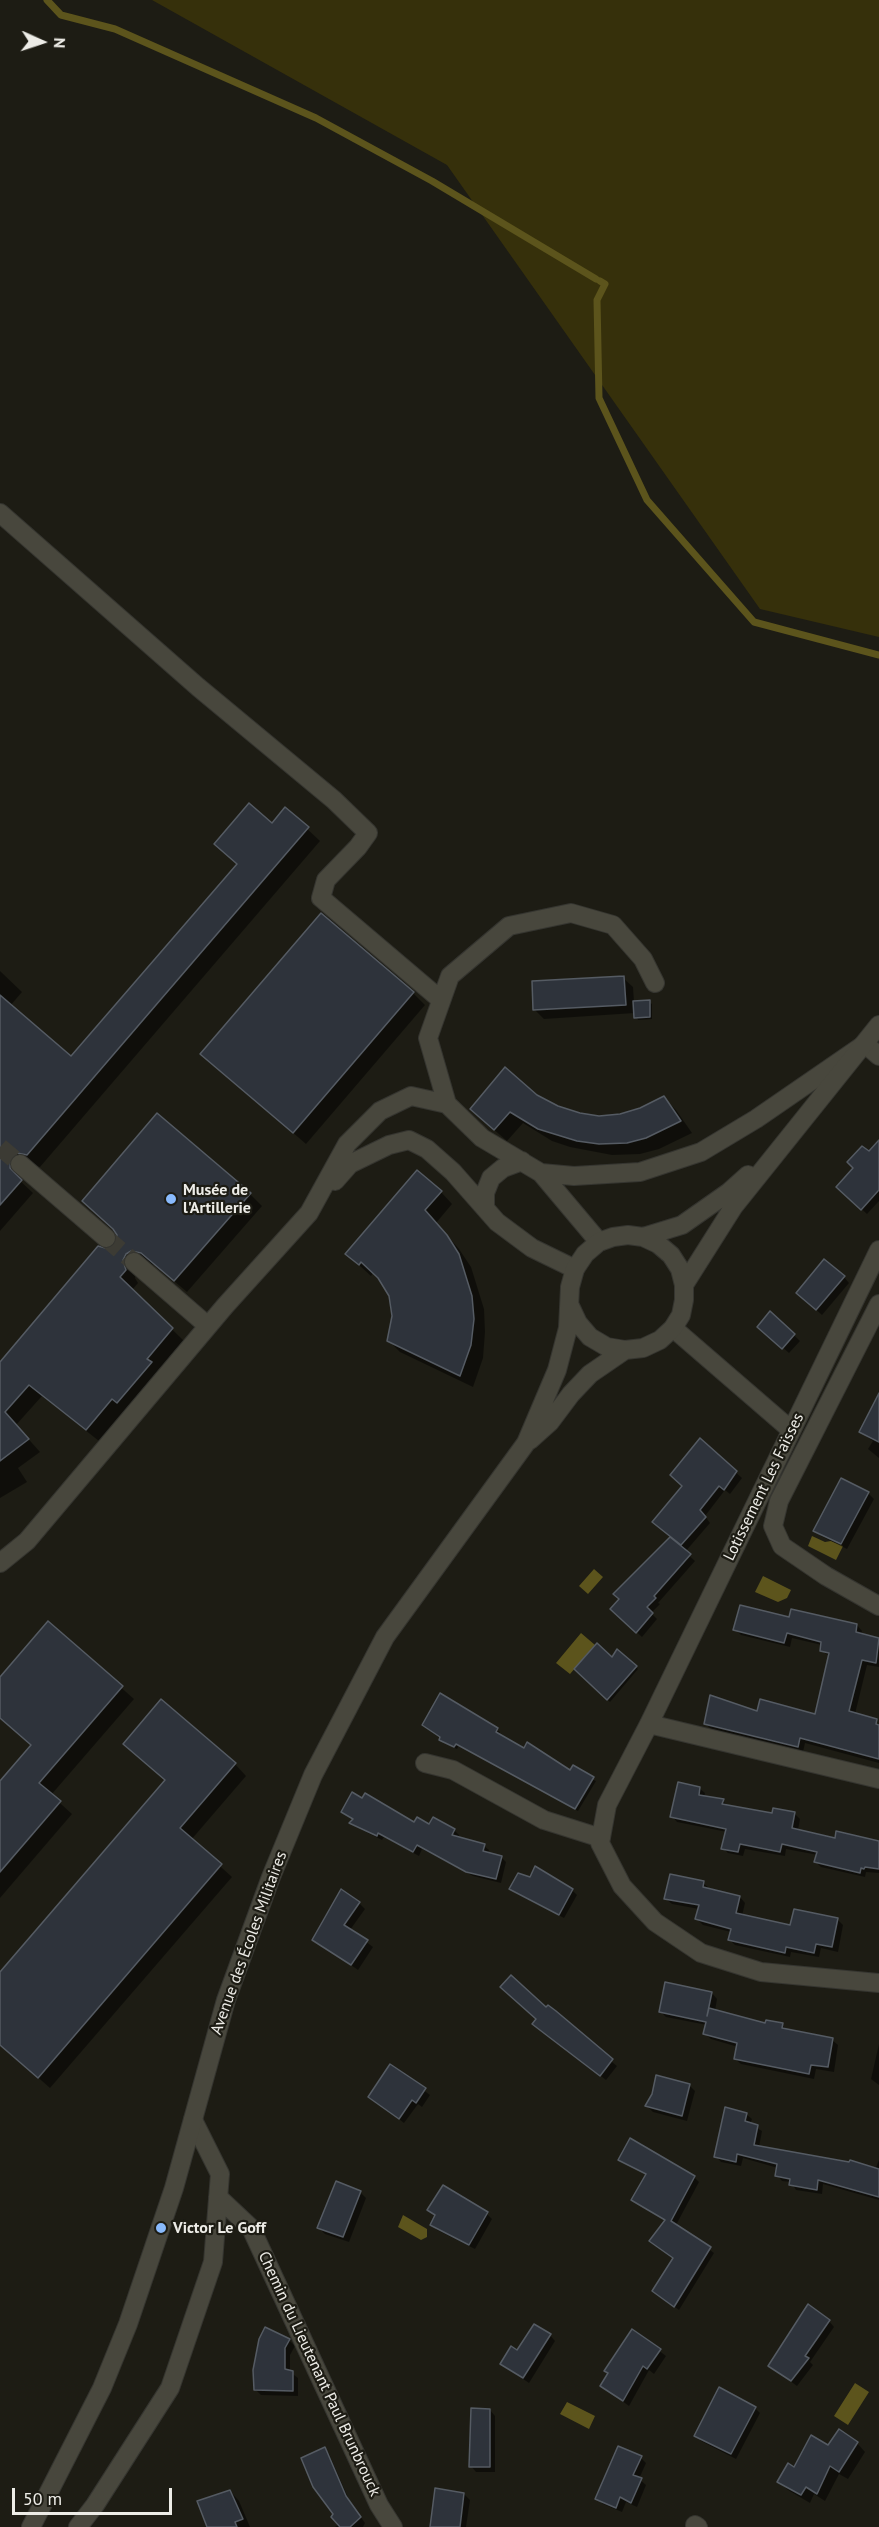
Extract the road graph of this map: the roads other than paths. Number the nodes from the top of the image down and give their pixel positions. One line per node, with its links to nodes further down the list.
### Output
1 (0, 513): 3 (street)
2 (655, 983): 3 (street)
3 (441, 1000): 6 (street)
4 (879, 1025): 5 (street)
5 (872, 1050): 7 (street); 10 (street)
6 (447, 1104): 8 (street); 12 (street)
7 (794, 1133): 13 (street); 19 (street)
8 (522, 1161): 10 (street); 11 (street)
9 (20, 1164): 14 (street)
10 (541, 1173): 15 (street)
11 (485, 1208): 12 (street); 18 (street)
12 (309, 1213): 22 (street)
13 (643, 1237): 15 (street); 19 (street)
14 (106, 1238)
15 (599, 1242): 18 (street)
16 (879, 1250): 25 (street, Lotissement Les Faïsses)
17 (134, 1262): 22 (street)
18 (575, 1269): 21 (street)
19 (684, 1285): 23 (street)
20 (879, 1304): 28 (street)
21 (570, 1306): 24 (street); 26 (street, Avenue des Écoles Militaires)
22 (208, 1326): 27 (street)
23 (673, 1328): 24 (street); 25 (street)
24 (625, 1350): 26 (street, Avenue des Écoles Militaires)
25 (791, 1430): 29 (street, Lotissement Les Faïsses)
26 (526, 1443): 34 (street, Avenue des Écoles Militaires)
27 (0, 1563)
28 (879, 1606)
29 (649, 1724): 31 (street); 32 (street, Lotissement Les Faïsses)
30 (426, 1763): 32 (street)
31 (879, 1779)
32 (601, 1838): 33 (street)
33 (879, 1983)
34 (193, 2120): 35 (street); 36 (street, Avenue des Écoles Militaires)
35 (218, 2197): 39 (street); 40 (street, Chemin du Lieutenant Paul Brunbrouck)
36 (54, 2483): 37 (street, Avenue des Écoles Militaires); 38 (street, Avenue des Écoles Militaires)
37 (17, 2527)
38 (31, 2527)
39 (78, 2527)
40 (393, 2527)

